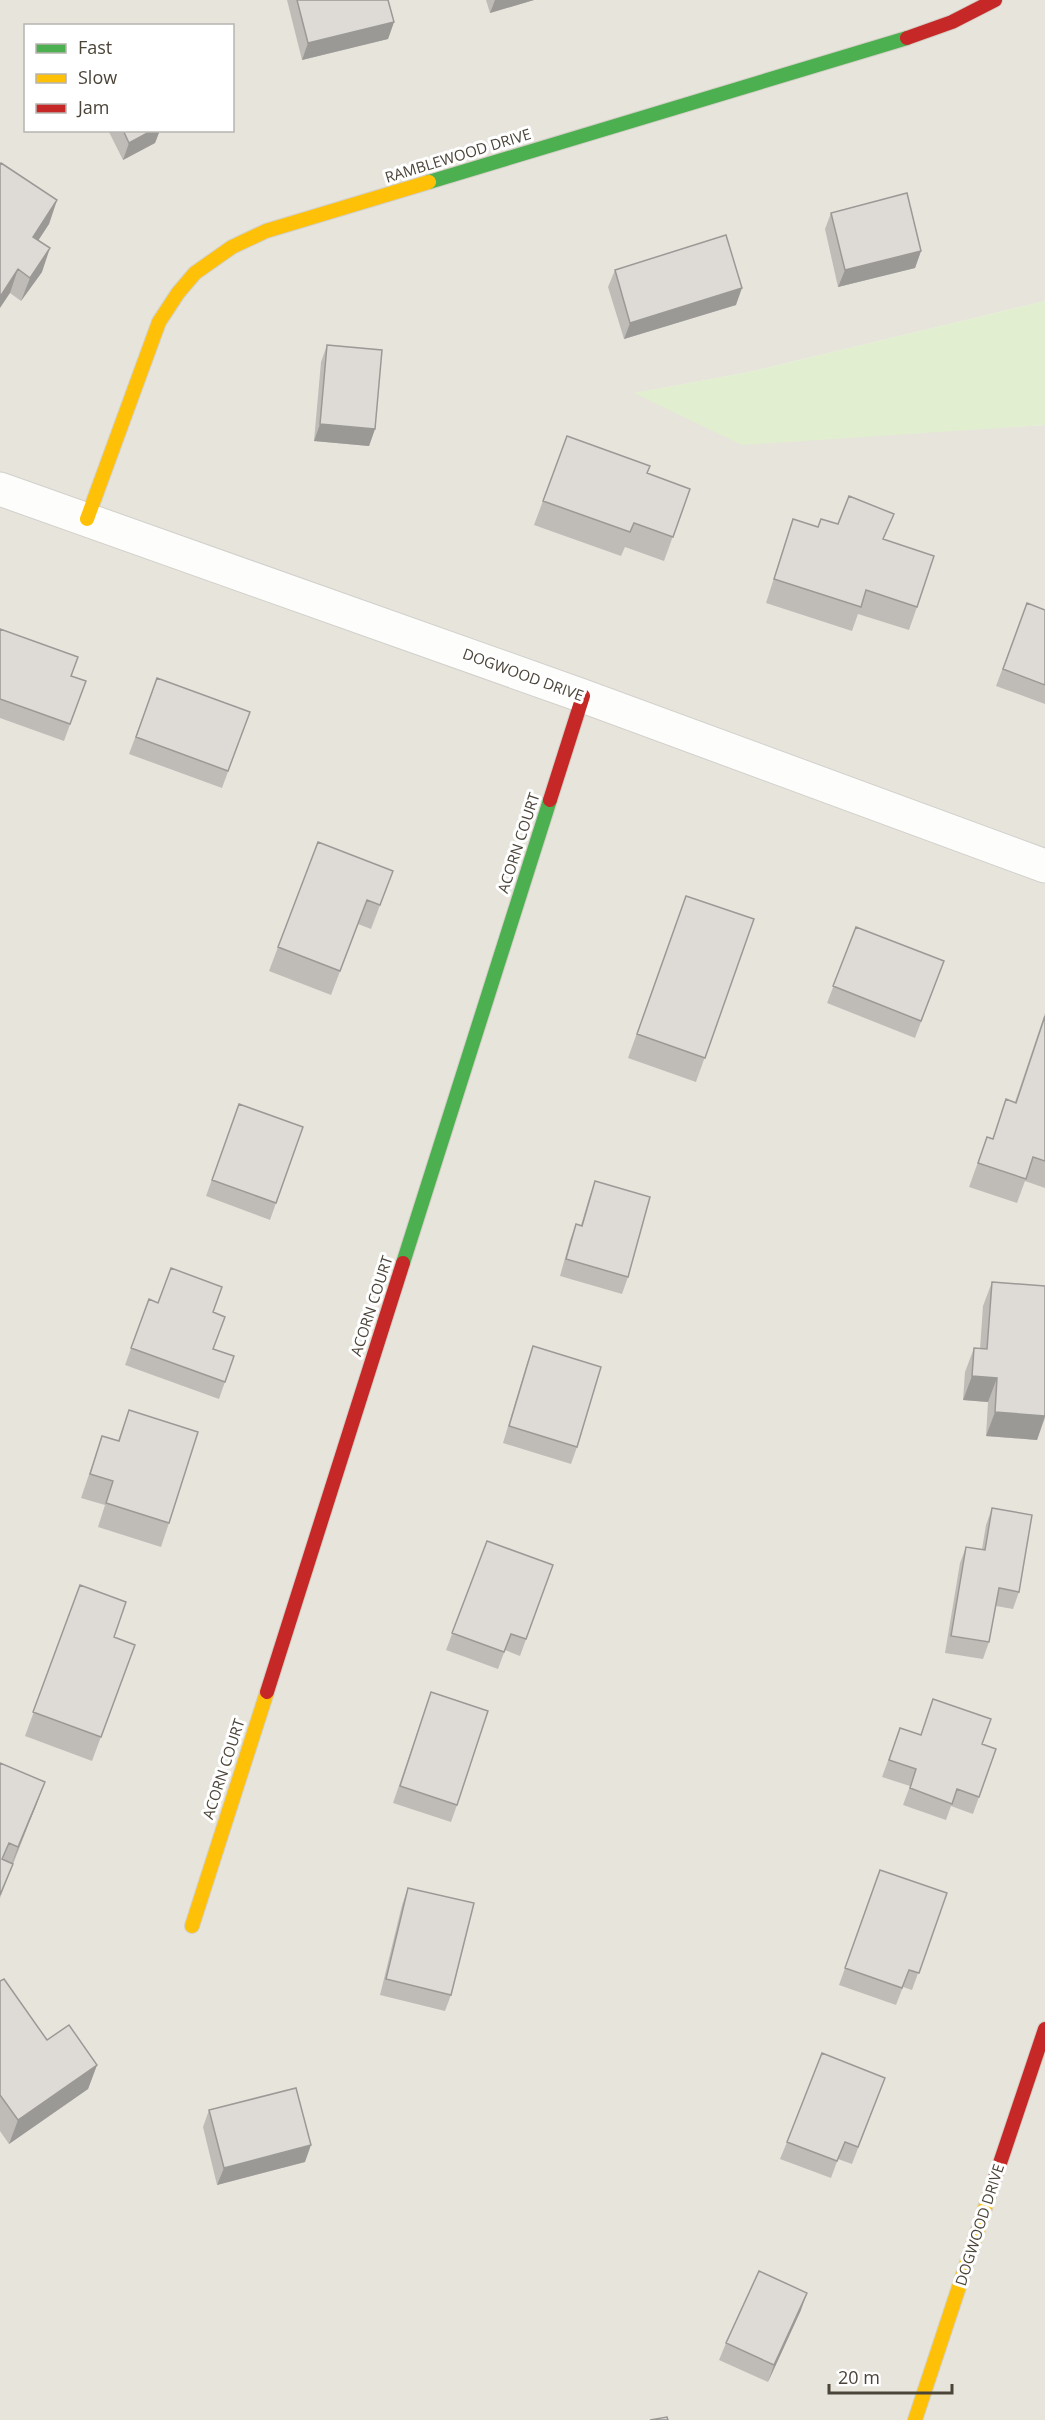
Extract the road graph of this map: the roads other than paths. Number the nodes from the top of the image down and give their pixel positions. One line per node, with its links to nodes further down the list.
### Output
1 (995, 0): 3 (street, RAMBLEWOOD DRIVE)
2 (0, 489): 3 (street, DOGWOOD DRIVE)
3 (87, 519): 4 (street, DOGWOOD DRIVE)
4 (583, 696): 5 (street, DOGWOOD DRIVE); 6 (street, ACORN COURT)
5 (1045, 866)
6 (192, 1926)
7 (1045, 2029): 8 (street, DOGWOOD DRIVE)
8 (915, 2420)

